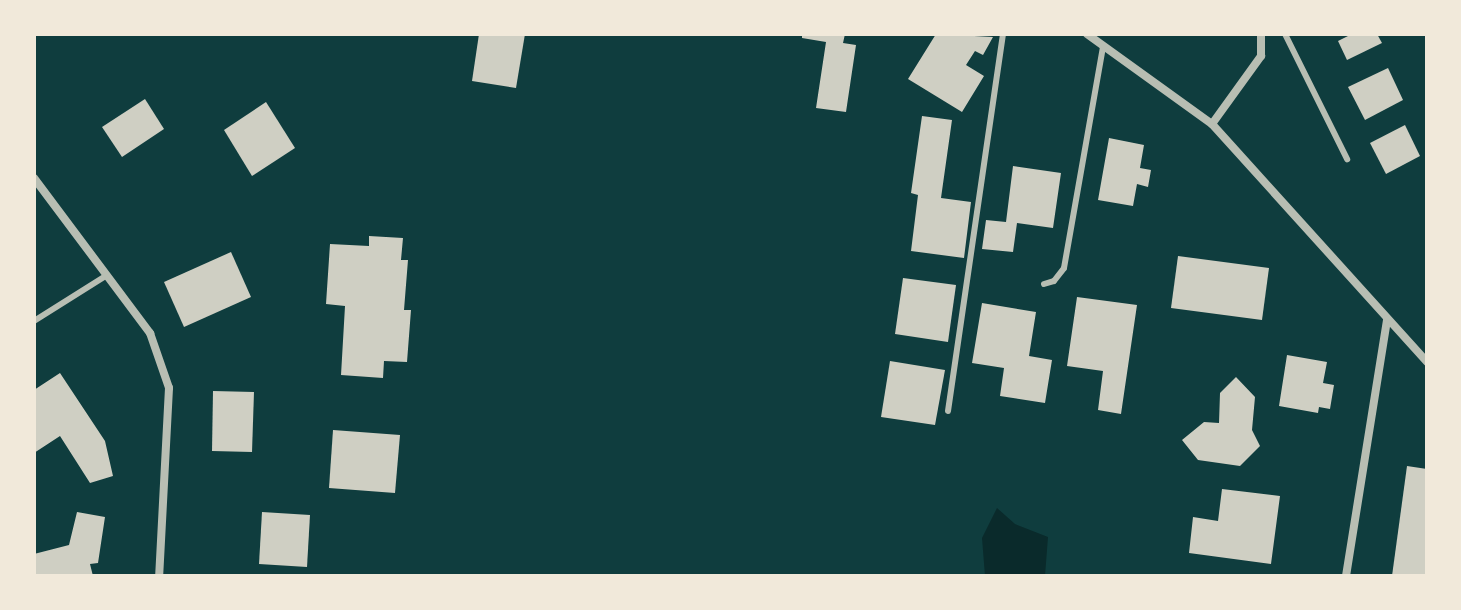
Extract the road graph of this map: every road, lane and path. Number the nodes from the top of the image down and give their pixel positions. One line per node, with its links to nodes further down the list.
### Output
1 (1003, 34): 14 (lane)
2 (1087, 34): 5 (street)
3 (1261, 34): 6 (street)
4 (1285, 34): 7 (lane)
5 (1103, 46): 6 (street); 10 (lane)
6 (1212, 124): 11 (street)
7 (1347, 159)
8 (34, 178): 9 (street)
9 (107, 275): 12 (lane); 15 (street)
10 (1044, 284)
11 (1387, 319): 13 (street); 16 (street)
12 (34, 321)
13 (1427, 362)
14 (948, 411)
15 (159, 576)
16 (1346, 576)

